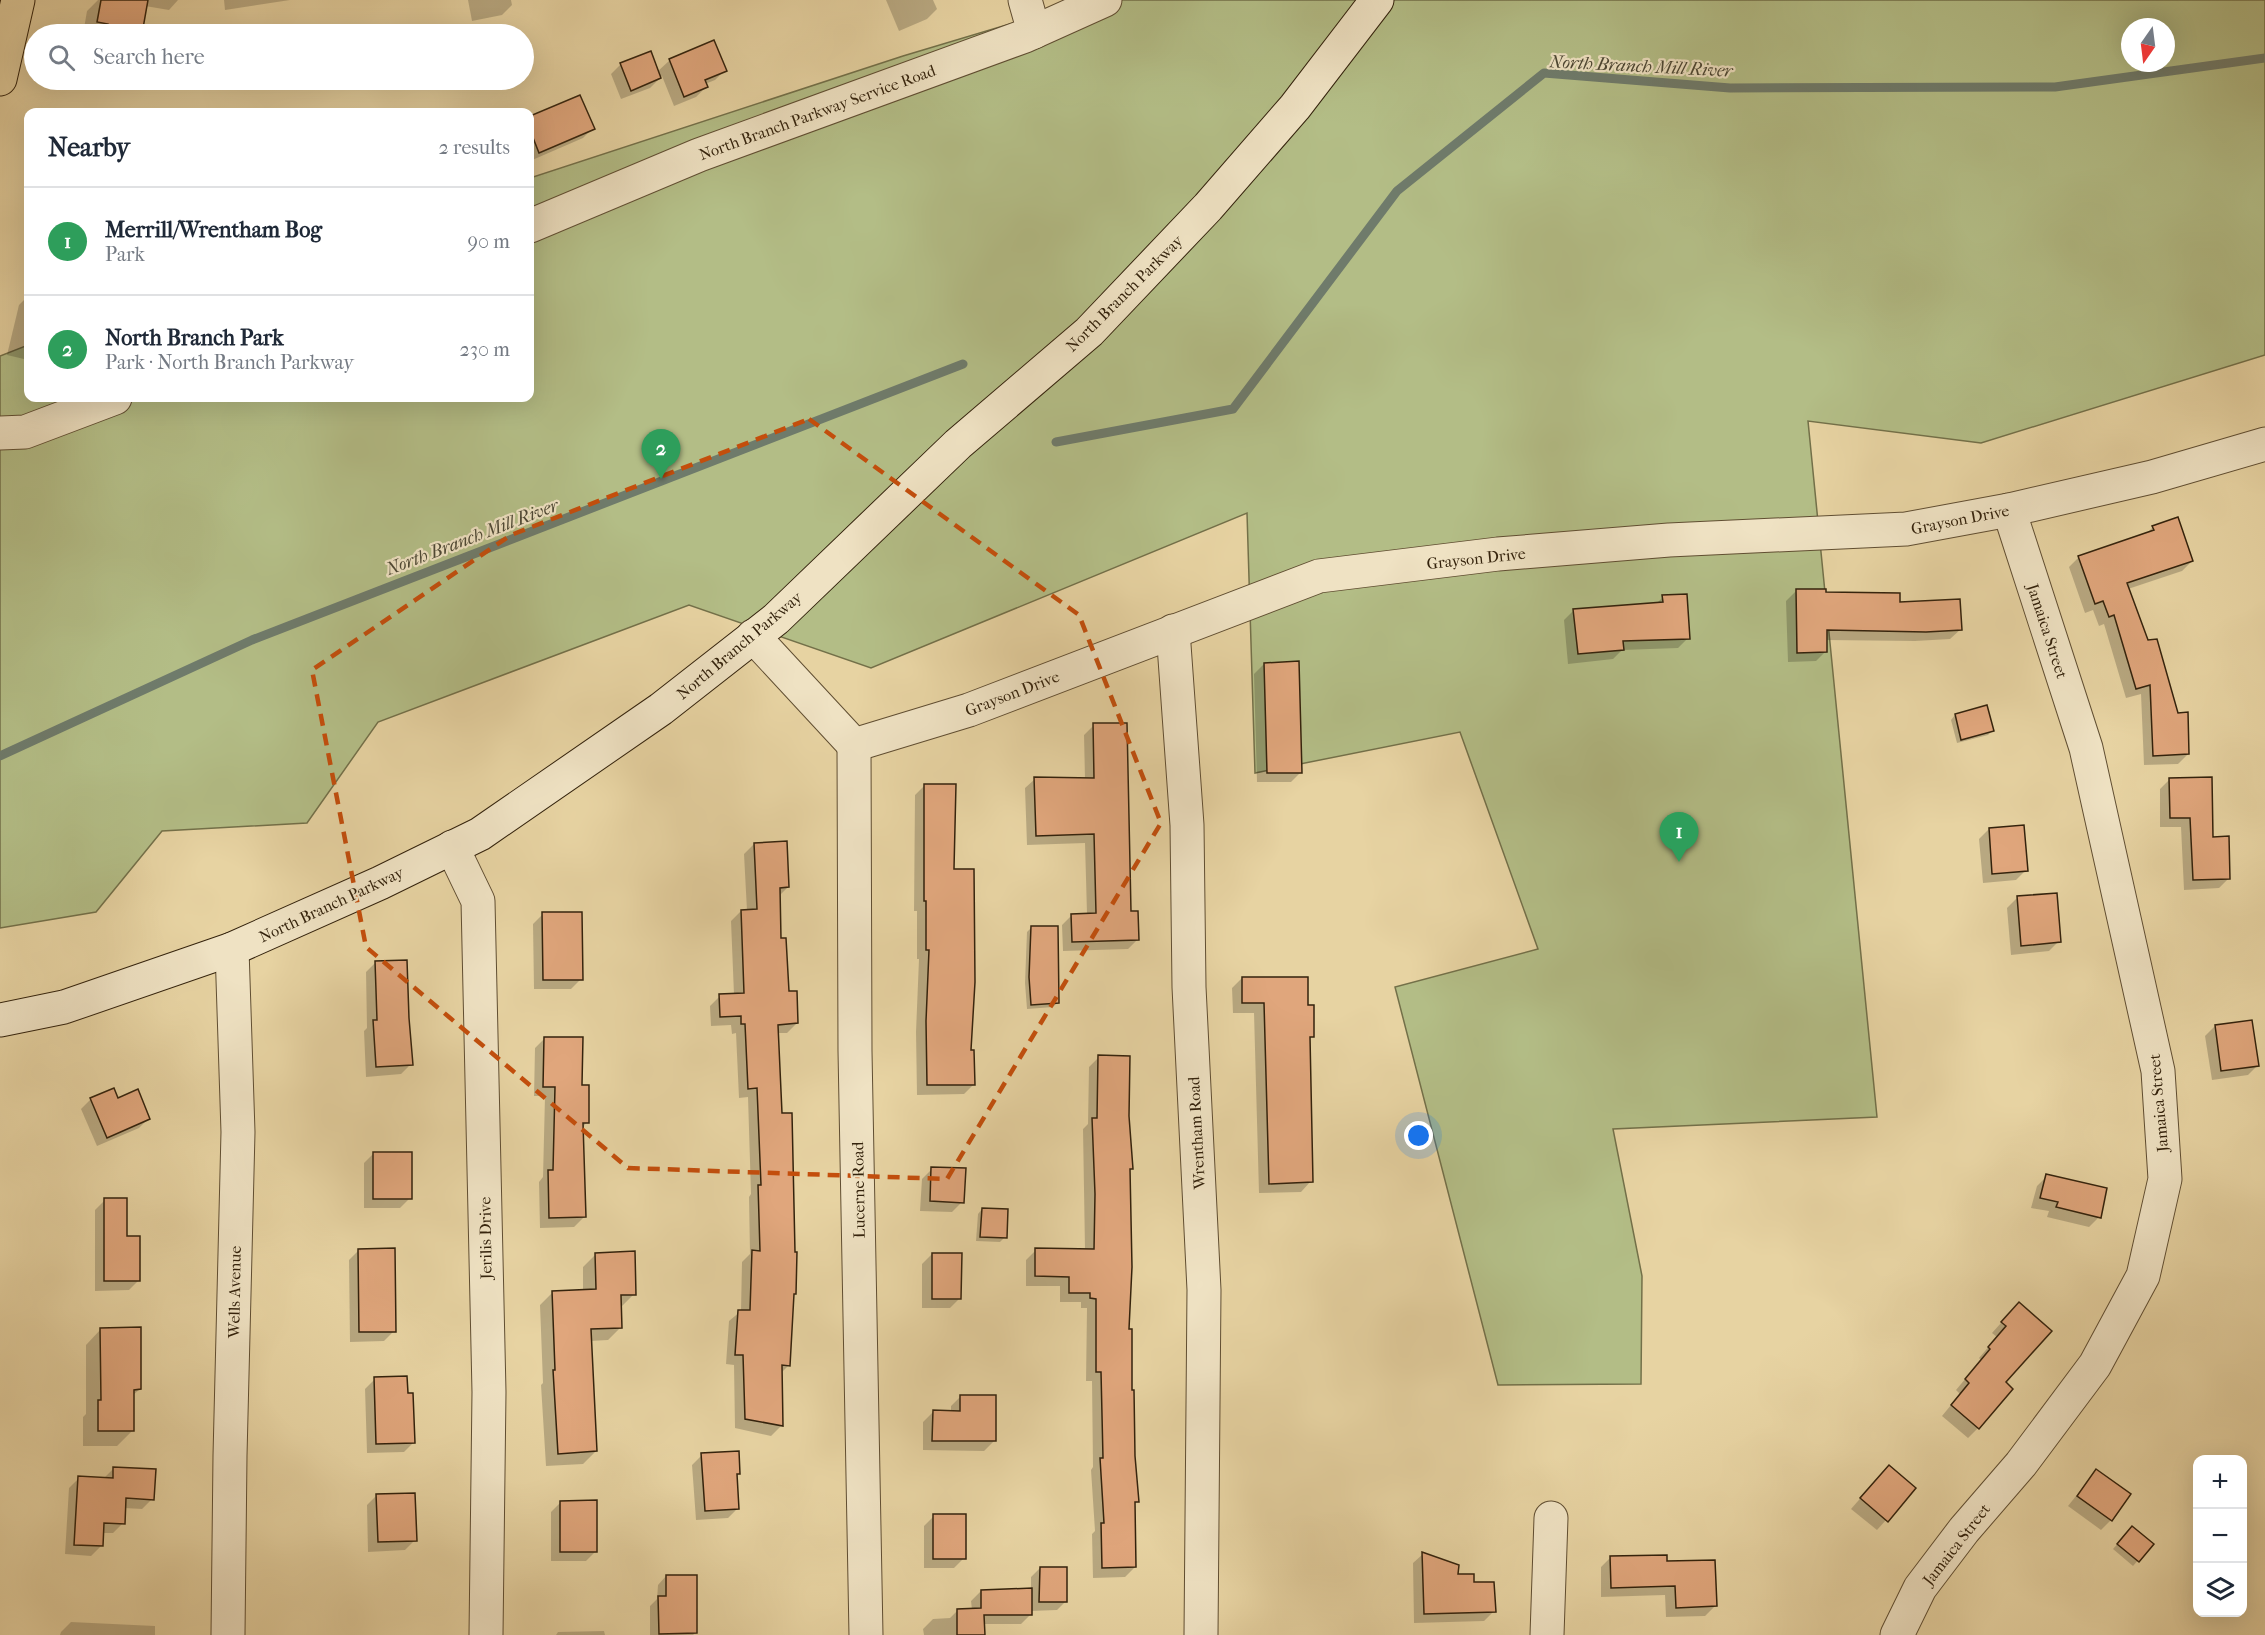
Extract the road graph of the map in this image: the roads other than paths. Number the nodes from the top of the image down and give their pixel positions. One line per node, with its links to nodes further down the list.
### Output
1 (18, 0): 6 (main road)
2 (1025, 0): 5 (street)
3 (1105, 0): 5 (street, North Branch Parkway Service Road)
4 (1377, 0): 13 (street, North Branch Parkway)
5 (1034, 32): 7 (street, North Branch Parkway Service Road)
6 (0, 79)
7 (534, 224)
8 (105, 402): 9 (street)
9 (0, 433)
10 (2265, 444): 11 (street, Grayson Drive)
11 (2009, 510): 12 (street, Grayson Drive); 24 (street, Jamaica Street)
12 (1173, 631): 14 (street, Grayson Drive); 22 (street, Wrentham Road)
13 (753, 636): 14 (street); 15 (street, North Branch Parkway)
14 (854, 744): 21 (street, Lucerne Road)
15 (452, 847): 16 (street, North Branch Parkway); 20 (street, Jerilis Drive)
16 (232, 949): 17 (street, North Branch Parkway); 19 (street, Wells Avenue)
17 (0, 1020)
18 (1551, 1518): 23 (street)
19 (228, 1635)
20 (486, 1635)
21 (866, 1635)
22 (1201, 1635)
23 (1547, 1635)
24 (1897, 1635)

